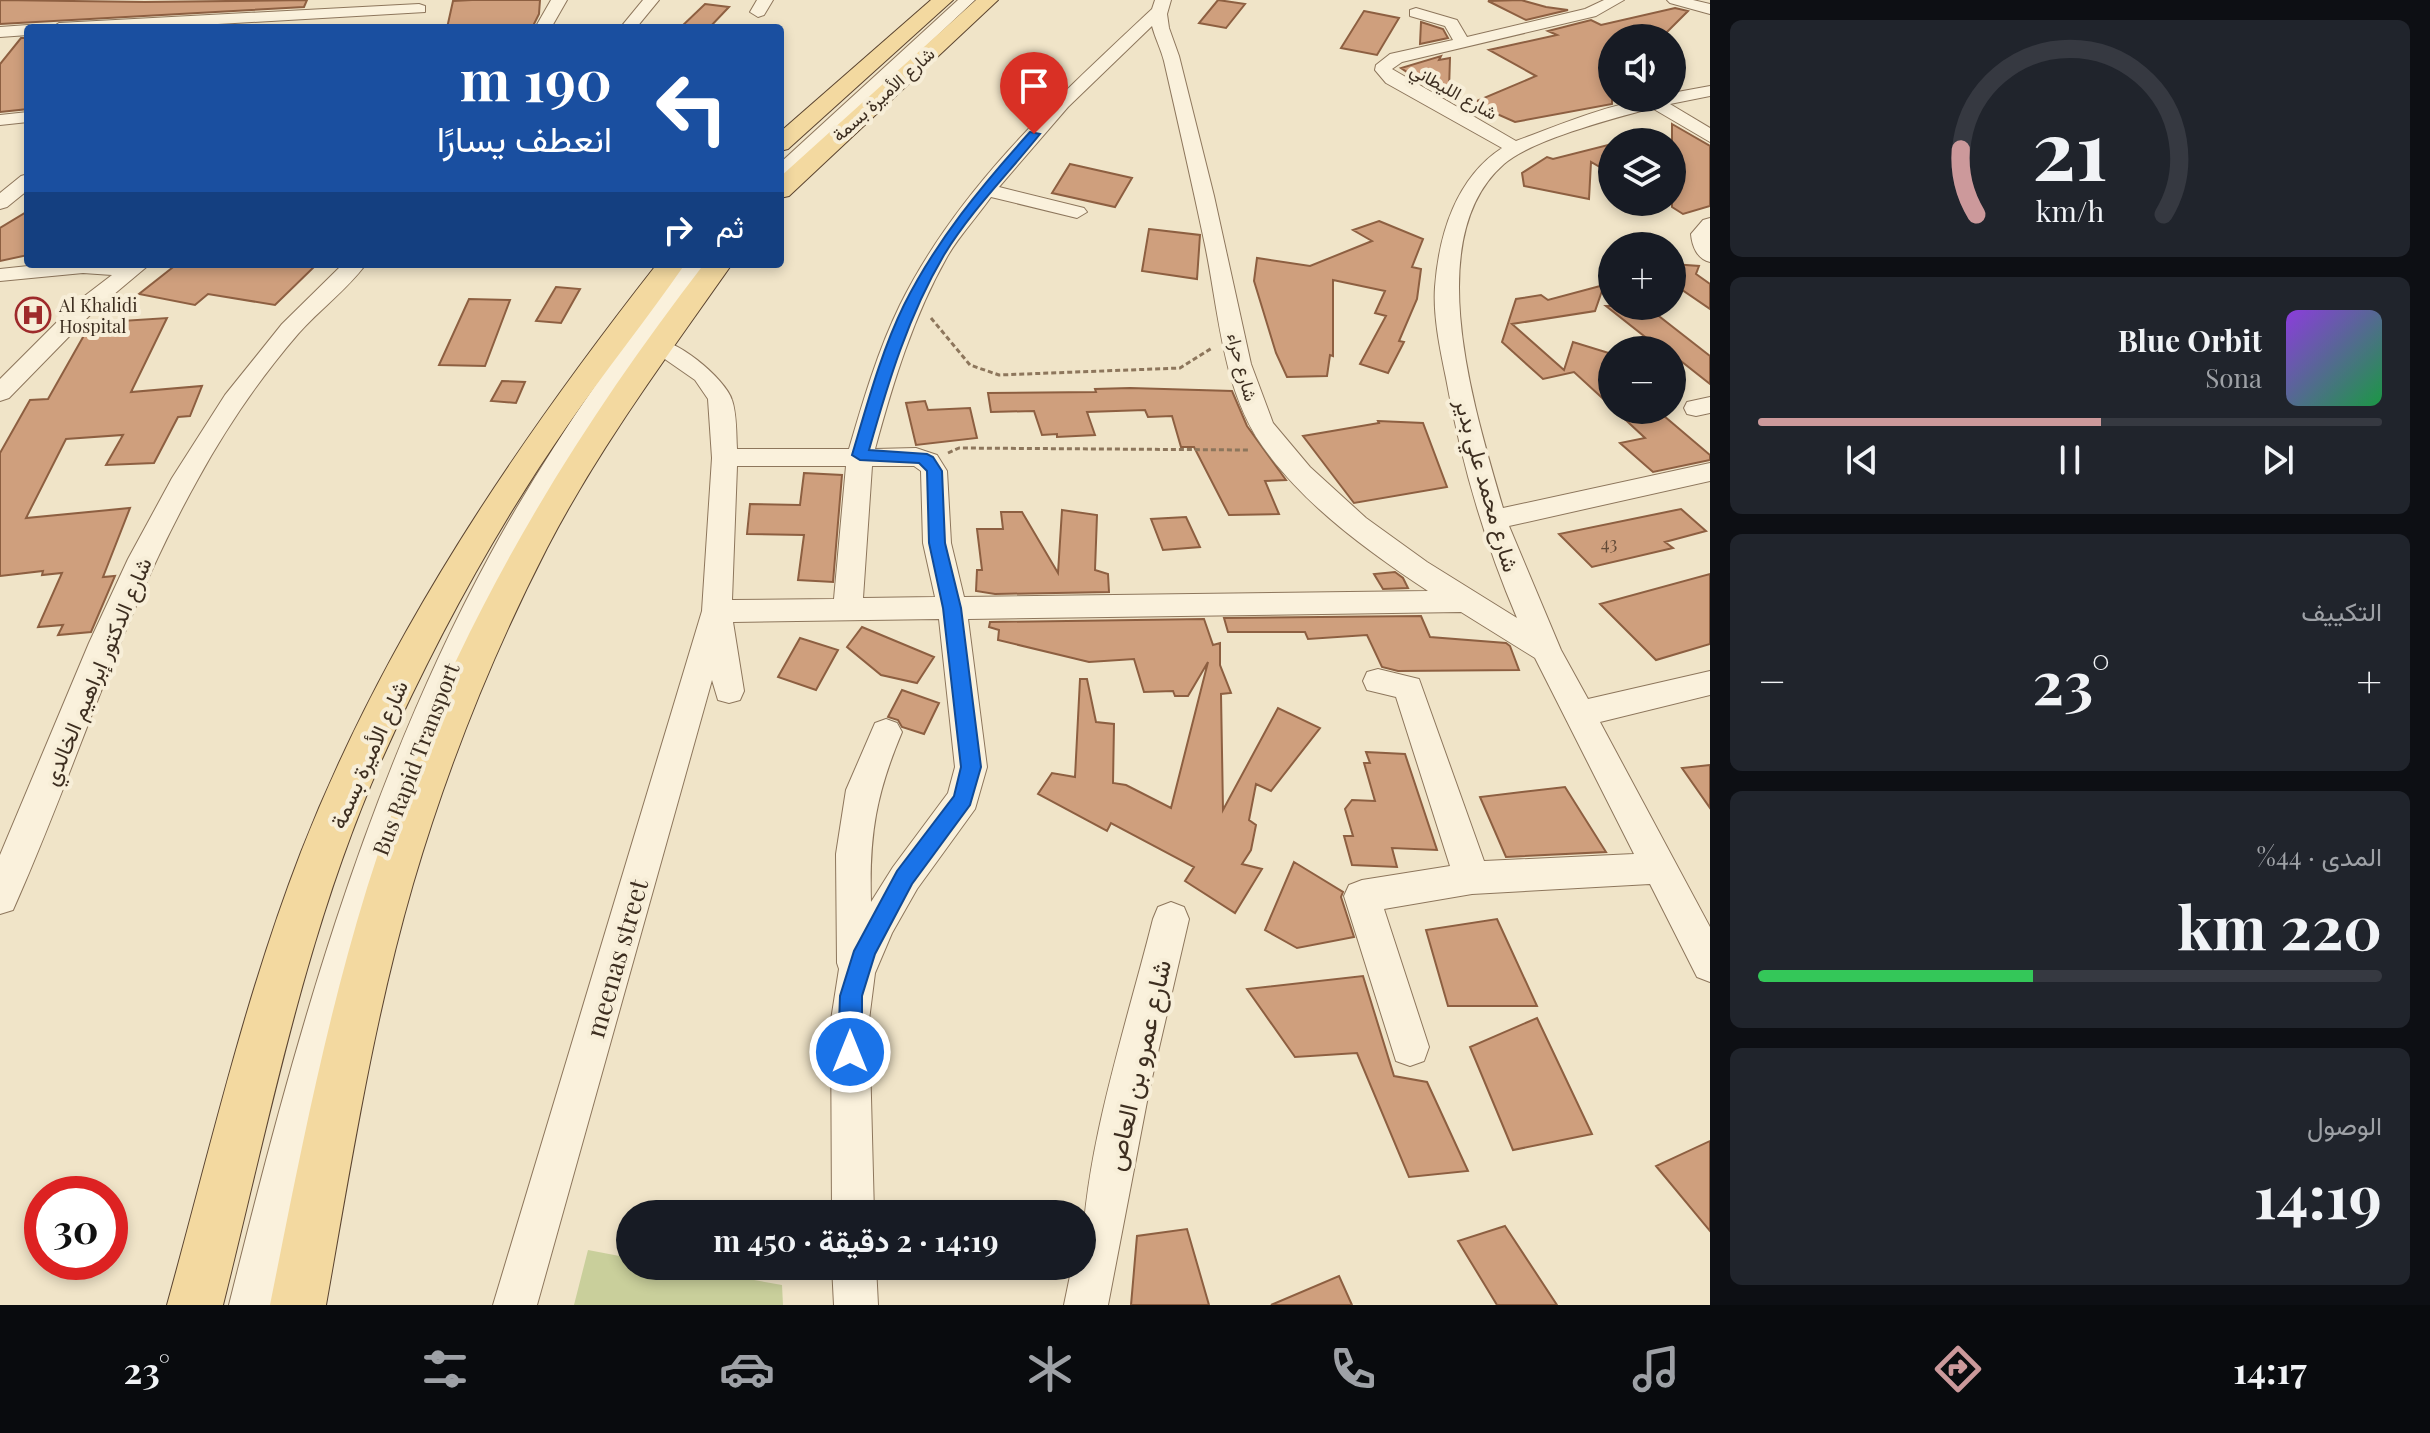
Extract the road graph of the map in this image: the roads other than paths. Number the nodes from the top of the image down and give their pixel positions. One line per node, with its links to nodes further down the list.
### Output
1 (559, 0): 14 (street)
2 (651, 0): 15 (street)
3 (943, 0): 26 (main road, شارع الأميرة بسمة)
4 (967, 0): 28 (street)
5 (988, 0): 32 (main road, شارع الأميرة بسمة)
6 (1616, 0): 18 (street, شارع الليطاني)
7 (1675, 0): 10 (street)
8 (417, 4): 12 (street); 13 (street)
9 (1160, 6): 33 (street); 51 (street, شارع حراء)
10 (1710, 9)
11 (1416, 13): 18 (street)
12 (168, 24)
13 (421, 24)
14 (545, 24)
15 (631, 24)
16 (24, 30): 17 (street)
17 (0, 32)
18 (1462, 42): 27 (street, شارع الليطاني)
19 (1710, 91): 20 (street, شارع محمد علي بدير)
20 (1686, 95)
21 (1625, 112): 27 (street, شارع محمد علي بدير)
22 (1681, 112): 25 (street)
23 (24, 117): 24 (street)
24 (0, 120)
25 (1710, 136)
26 (784, 140)
27 (1515, 148): 50 (street, شارع محمد علي بدير)
28 (784, 169)
29 (0, 175): 30 (street)
30 (24, 178)
31 (24, 182): 34 (street)
32 (784, 187)
33 (987, 190): 35 (street); 47 (street)
34 (0, 203)
35 (1077, 212)
36 (1710, 224): 37 (street)
37 (1710, 256)
38 (73, 268): 44 (street)
39 (133, 268): 46 (street)
40 (351, 268): 63 (street, شارع الدكتور إبراهيم الخالدي)
41 (668, 268): 70 (main road, شارع الأميرة بسمة)
42 (692, 268): 71 (street, Bus Rapid Transport)
43 (715, 268): 45 (main road)
44 (0, 275)
45 (657, 345): 48 (street); 72 (main road)
46 (0, 393)
47 (860, 455): 48 (street); 52 (street); 53 (street)
48 (725, 458): 54 (street)
49 (1710, 472): 50 (street)
50 (1493, 520): 55 (street, شارع محمد علي بدير)
51 (1462, 601): 53 (street); 55 (street, شارع حراء)
52 (848, 608): 53 (street); 54 (street)
53 (952, 608): 66 (street)
54 (717, 611): 58 (street); 73 (street, meenas street)
55 (1546, 650): 59 (street, شارع محمد علي بدير)
56 (1378, 681): 62 (street)
57 (1710, 683): 59 (street)
58 (729, 691)
59 (1580, 714): 61 (street, شارع محمد علي بدير)
60 (886, 732): 66 (street)
61 (1658, 868): 62 (street); 65 (street, شارع محمد علي بدير)
62 (1472, 878): 67 (street)
63 (0, 898)
64 (1171, 919): 75 (street, شارع عمرو بن العاص)
65 (1710, 964)
66 (856, 973): 68 (street)
67 (1410, 1047)
68 (853, 1200)
69 (855, 1280): 74 (street)
70 (195, 1305)
71 (251, 1305)
72 (298, 1305)
73 (515, 1305)
74 (856, 1305)
75 (1086, 1305)

